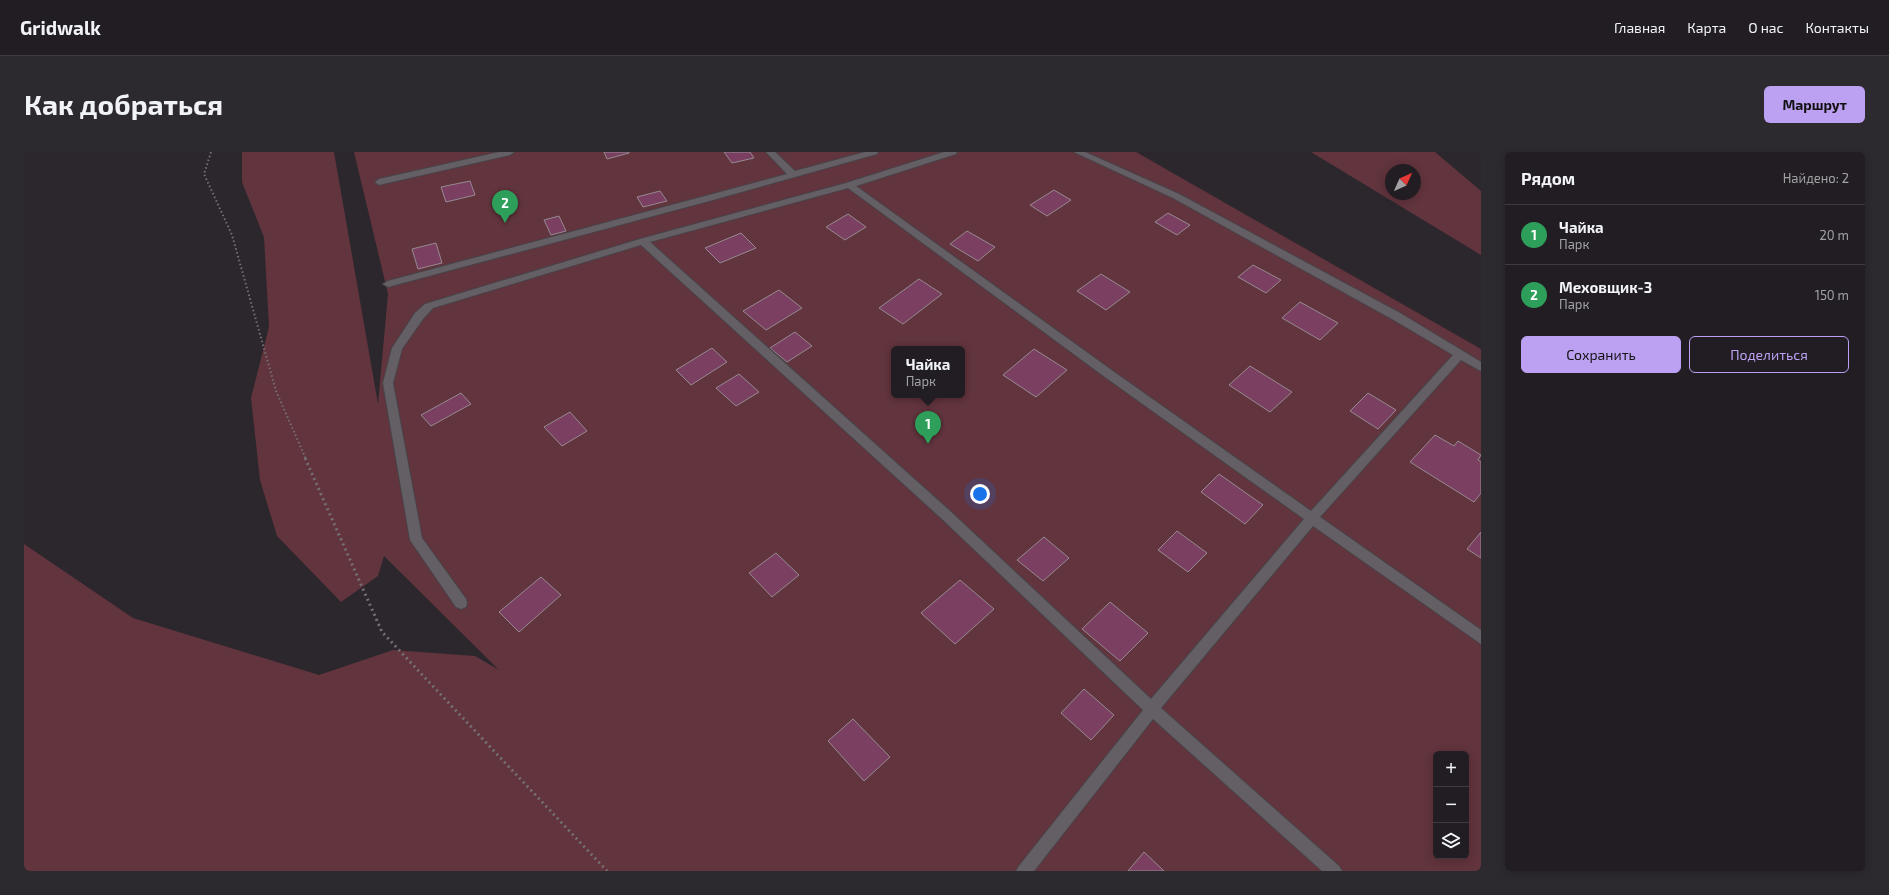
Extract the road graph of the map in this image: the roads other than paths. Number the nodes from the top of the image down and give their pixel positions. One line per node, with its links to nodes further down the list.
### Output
1 (510, 152): 7 (lane)
2 (770, 152): 6 (lane)
3 (874, 152): 6 (lane)
4 (953, 152): 8 (lane)
5 (1078, 152): 11 (lane)
6 (794, 175): 10 (lane)
7 (379, 182)
8 (849, 185): 9 (lane); 13 (lane)
9 (643, 241): 14 (lane); 16 (lane)
10 (388, 284)
11 (1460, 354): 12 (lane); 13 (lane)
12 (1481, 367)
13 (1313, 517): 15 (lane); 16 (lane)
14 (462, 603)
15 (1481, 638)
16 (1152, 709): 17 (lane); 18 (lane)
17 (1024, 871)
18 (1334, 871)

